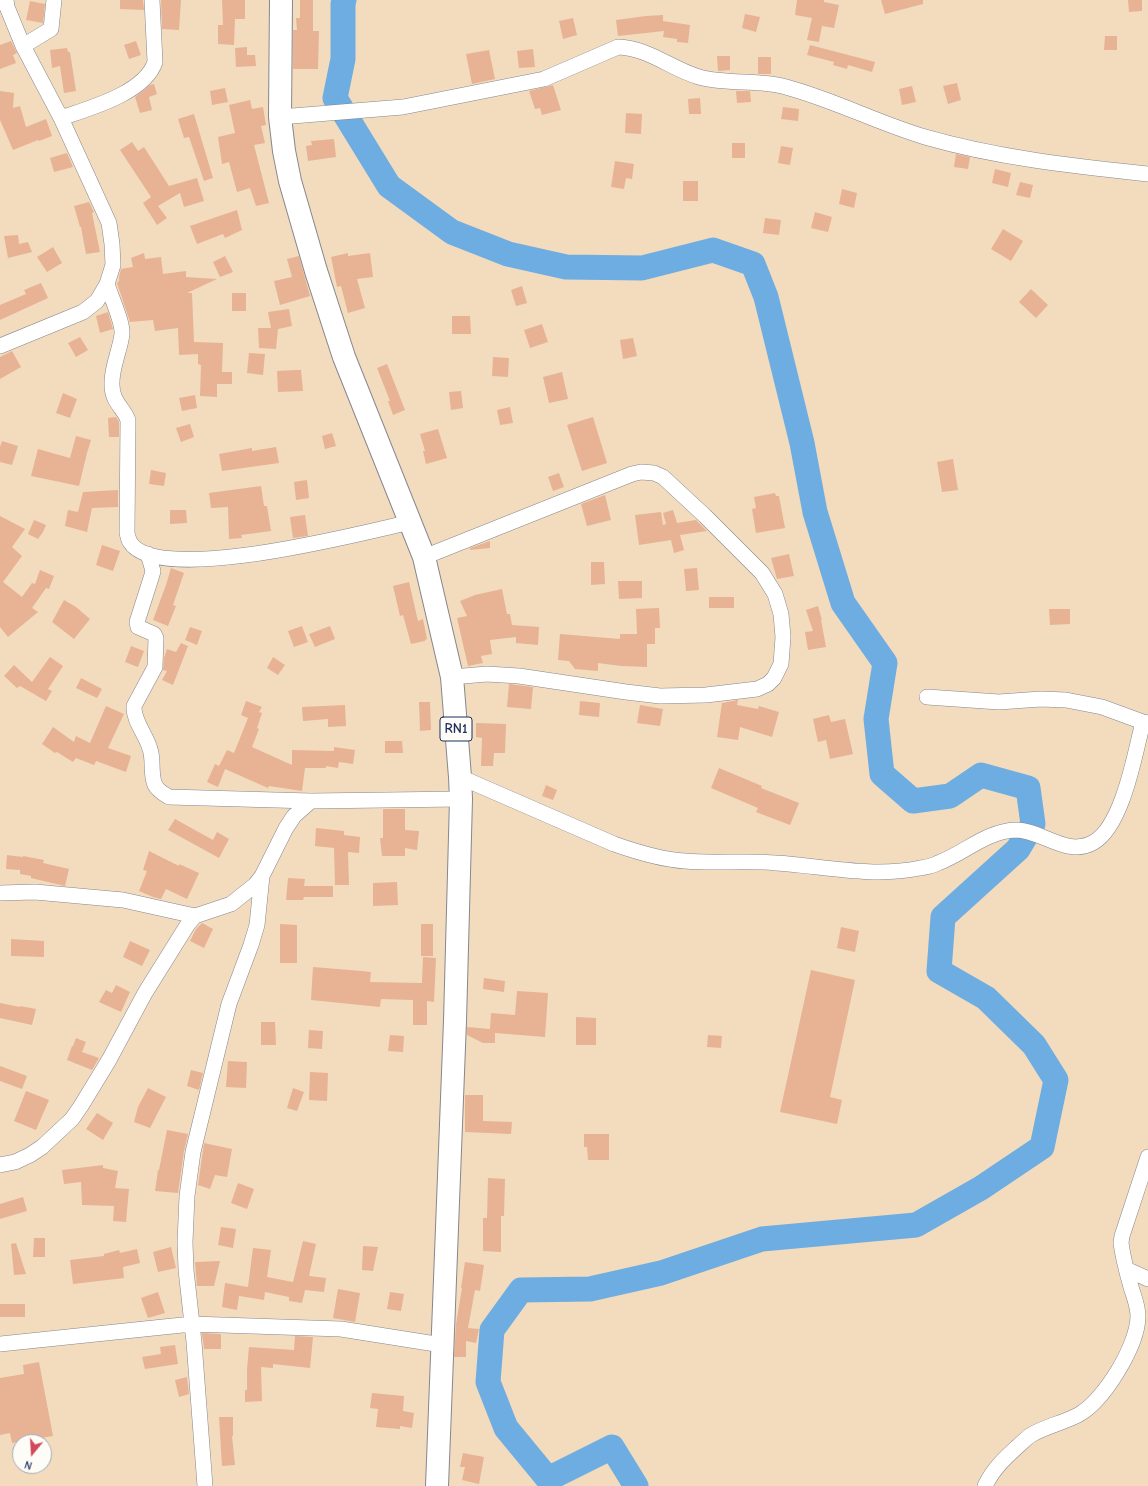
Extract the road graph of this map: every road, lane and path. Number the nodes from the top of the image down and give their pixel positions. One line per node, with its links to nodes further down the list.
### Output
1 (6, 0): 5 (street)
2 (54, 0): 5 (street)
3 (152, 0): 7 (street)
4 (281, 0): 6 (highway, RN1)
5 (23, 46): 7 (street)
6 (280, 117): 8 (street); 11 (highway, RN1)
7 (61, 118): 9 (street)
8 (1148, 174)
9 (107, 284): 10 (street); 12 (street)
10 (0, 346)
11 (411, 522): 12 (street); 13 (highway, RN1)
12 (148, 554): 19 (street)
13 (424, 557): 14 (highway, RN1); 14 (street)
14 (452, 677): 17 (highway, RN1)
15 (926, 697): 16 (street)
16 (1146, 722): 17 (street)
17 (460, 777): 18 (highway, RN1)
18 (461, 799): 19 (street); 29 (highway, RN1)
19 (310, 801): 20 (street)
20 (262, 876): 22 (street); 27 (street)
21 (0, 893): 22 (street)
22 (195, 916): 24 (street)
23 (1148, 1157): 25 (street)
24 (0, 1165)
25 (1126, 1269): 26 (street); 32 (street)
26 (1148, 1279)
27 (192, 1324): 28 (street); 29 (street); 30 (street)
28 (0, 1344)
29 (442, 1345): 31 (highway, RN1)
30 (205, 1486)
31 (437, 1486)
32 (985, 1486)

